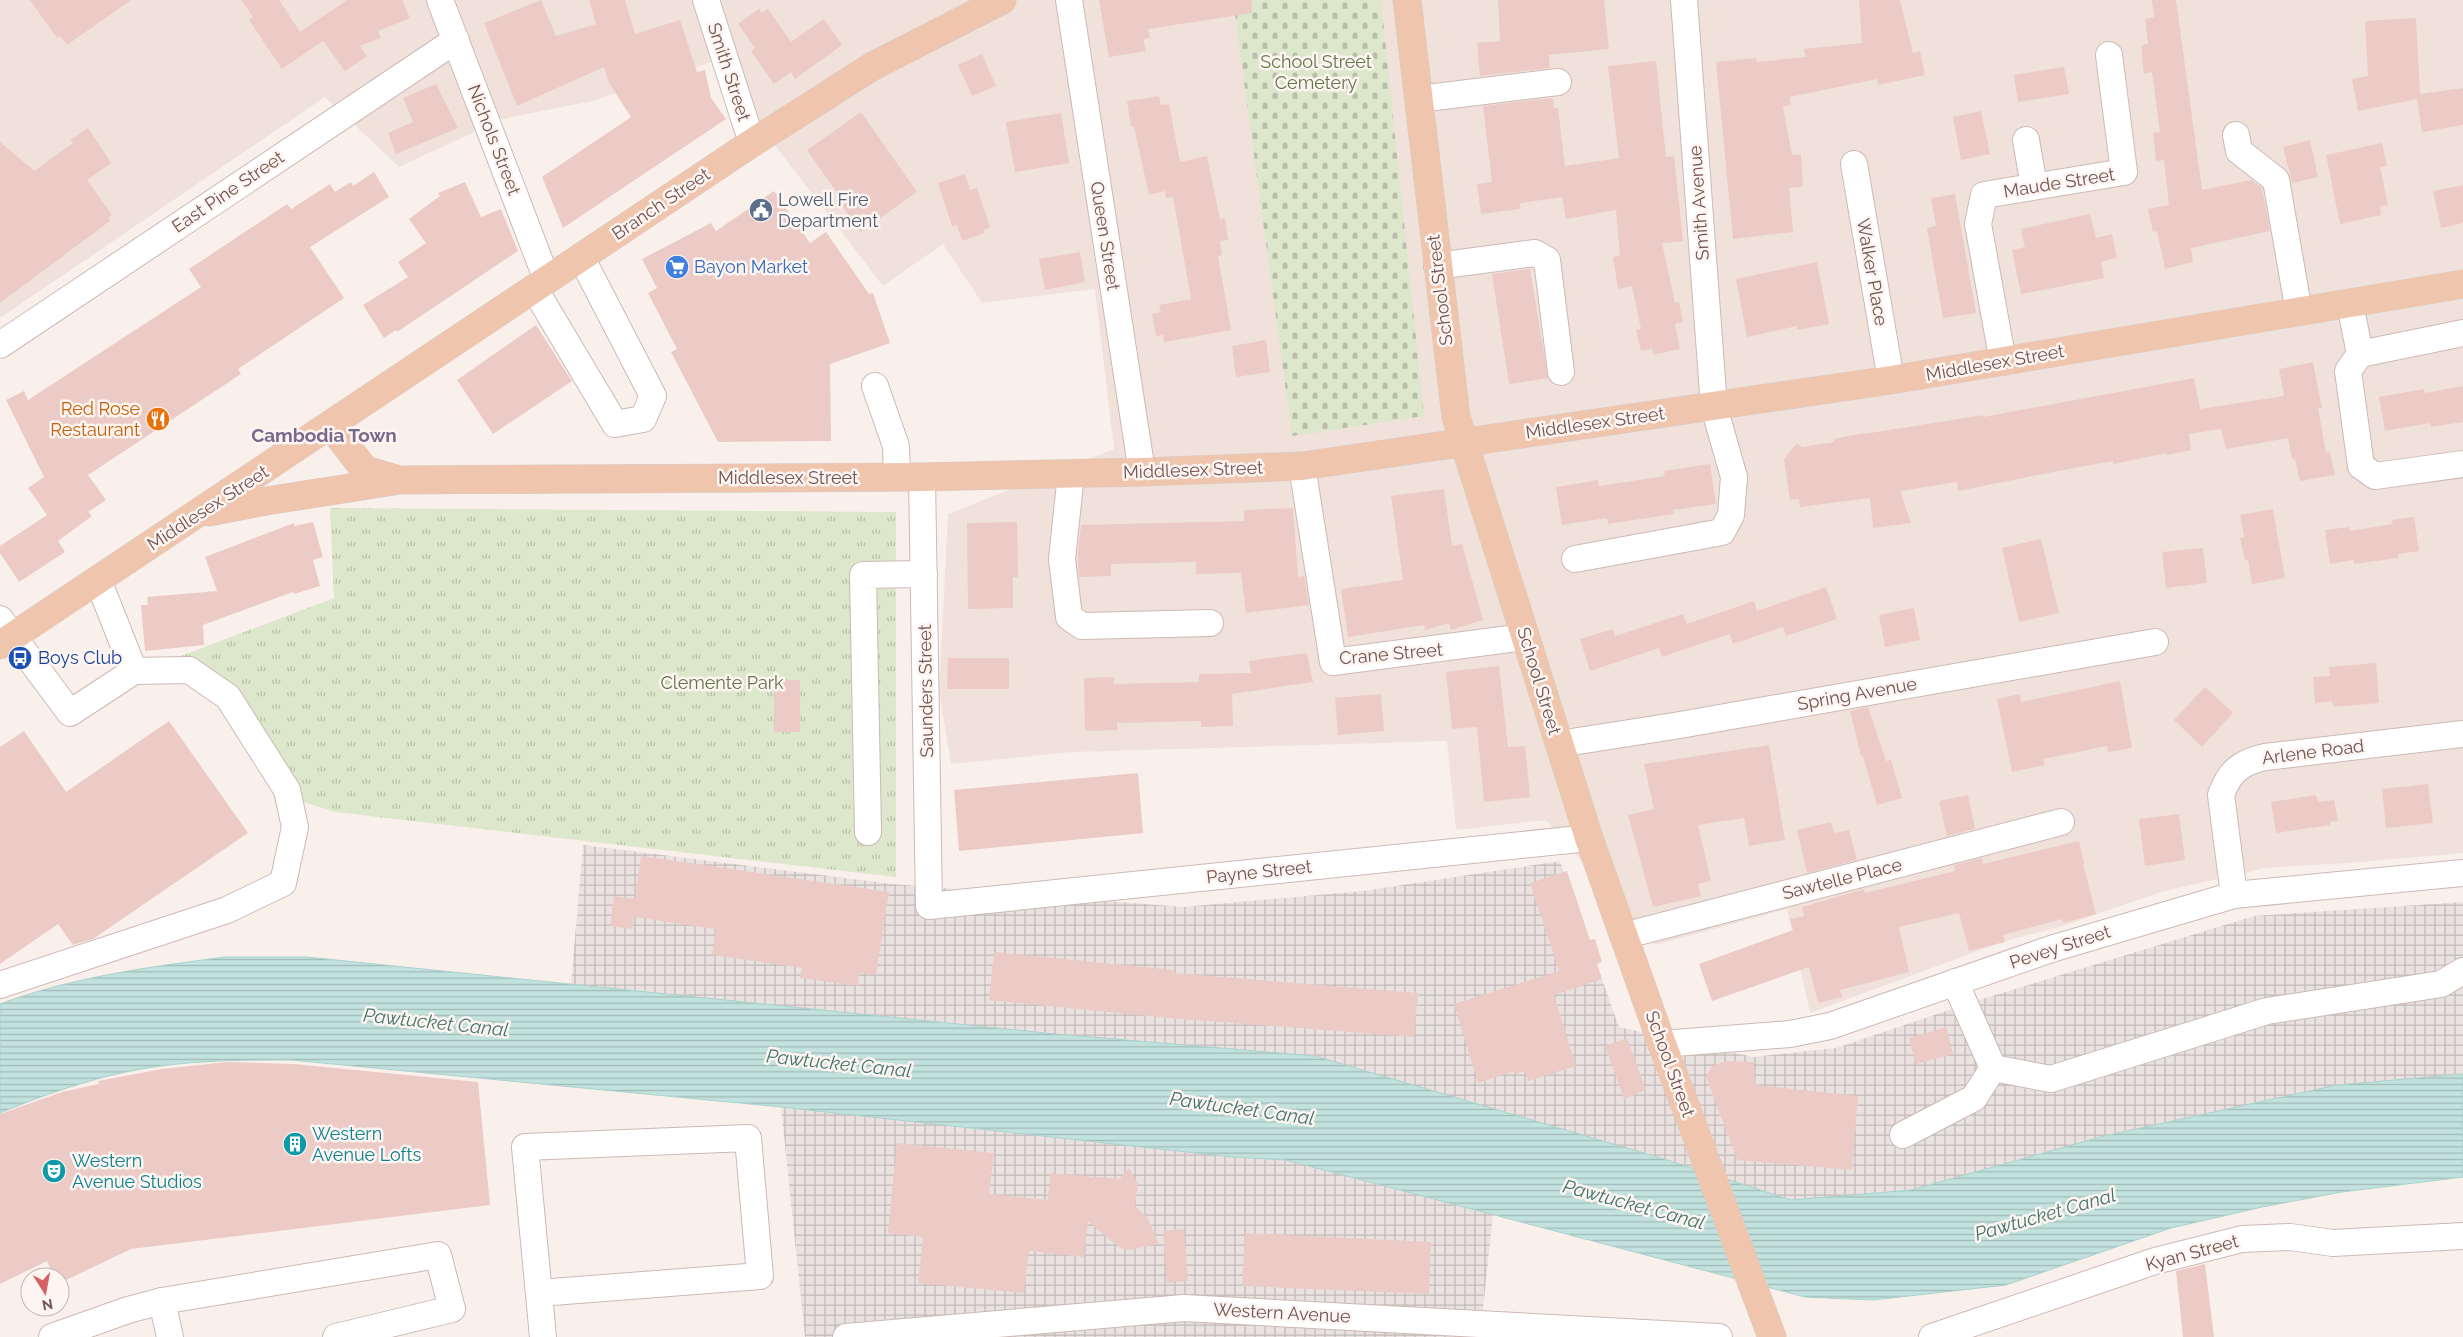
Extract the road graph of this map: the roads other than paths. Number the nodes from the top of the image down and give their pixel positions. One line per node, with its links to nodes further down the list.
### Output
1 (440, 0): 7 (street, Nichols Street)
2 (706, 0): 13 (street, Smith Street)
3 (1002, 0): 13 (main road, Branch Street)
4 (1069, 0): 34 (street, Queen Street)
5 (1408, 0): 10 (main road, School Street)
6 (1684, 0): 29 (street, Smith Avenue)
7 (456, 40): 18 (street, Nichols Street); 23 (street, East Pine Street)
8 (2109, 55): 15 (street, Maude Street)
9 (1558, 82): 10 (street)
10 (1419, 99): 17 (main road, School Street)
11 (2236, 135): 21 (street)
12 (2026, 140): 15 (street)
13 (752, 143): 16 (main road, Branch Street)
14 (1854, 164): 27 (street, Walker Place)
15 (2034, 186): 25 (street, Maude Street)
16 (581, 257): 18 (main road, Branch Street); 18 (street, Nichols Street)
17 (1437, 266): 26 (street); 31 (main road, School Street)
18 (540, 284): 30 (main road, Branch Street)
19 (2463, 284): 20 (main road, Middlesex Street)
20 (2350, 304): 21 (main road, Middlesex Street); 24 (street)
21 (2299, 312): 25 (main road, Middlesex Street)
22 (2463, 333): 24 (street)
23 (0, 345)
24 (2360, 354): 32 (street)
25 (2003, 362): 27 (main road, Middlesex Street)
26 (1561, 372)
27 (1891, 380): 29 (main road, Middlesex Street)
28 (874, 386): 36 (street, Saunders Street)
29 (1714, 407): 31 (main road, Middlesex Street); 39 (street, Smith Avenue)
30 (330, 425): 37 (main road, Middlesex Street); 38 (main road, Middlesex Street)
31 (1464, 442): 33 (main road, Middlesex Street); 44 (main road, School Street)
32 (2463, 464)
33 (1302, 466): 34 (main road, Middlesex Street); 44 (street, Crane Street)
34 (1142, 472): 35 (main road, Middlesex Street)
35 (1071, 474): 36 (main road, Middlesex Street); 42 (street)
36 (909, 477): 37 (main road, Middlesex Street); 40 (street, Saunders Street)
37 (399, 480): 38 (main road)
38 (196, 515): 41 (main road, Middlesex Street)
39 (1574, 559)
40 (924, 574): 50 (street); 54 (street, Saunders Street)
41 (98, 580): 43 (main road, Middlesex Street); 46 (street)
42 (1210, 623)
43 (4, 634): 46 (street)
44 (1525, 637): 48 (main road, School Street)
45 (2155, 642): 48 (street, Spring Avenue)
46 (134, 671): 58 (street)
47 (2463, 734): 53 (street, Arlene Road)
48 (1559, 744): 51 (main road, School Street)
49 (2061, 822): 55 (street, Sawtelle Place)
50 (868, 832)
51 (1588, 838): 54 (street, Payne Street); 55 (main road, School Street)
52 (2463, 873): 53 (street, Pevey Street)
53 (2234, 894): 57 (street, Pevey Street)
54 (929, 906)
55 (1622, 936): 59 (main road, School Street)
56 (2463, 971): 60 (street)
57 (1955, 982): 59 (street, Pevey Street); 60 (street)
58 (0, 985)
59 (1662, 1044): 72 (main road, School Street)
60 (1993, 1068): 61 (street)
61 (1904, 1135)
62 (2463, 1236): 73 (street, Kyan Street)
63 (539, 1293): 63 (street); 69 (street)
64 (162, 1301): 66 (street); 67 (street); 68 (street)
65 (1523, 1331): 70 (street, Western Avenue); 71 (street, Western Avenue)
66 (52, 1337)
67 (170, 1337)
68 (336, 1337)
69 (543, 1337)
70 (846, 1337)
71 (1719, 1337)
72 (1772, 1337)
73 (1932, 1337)

